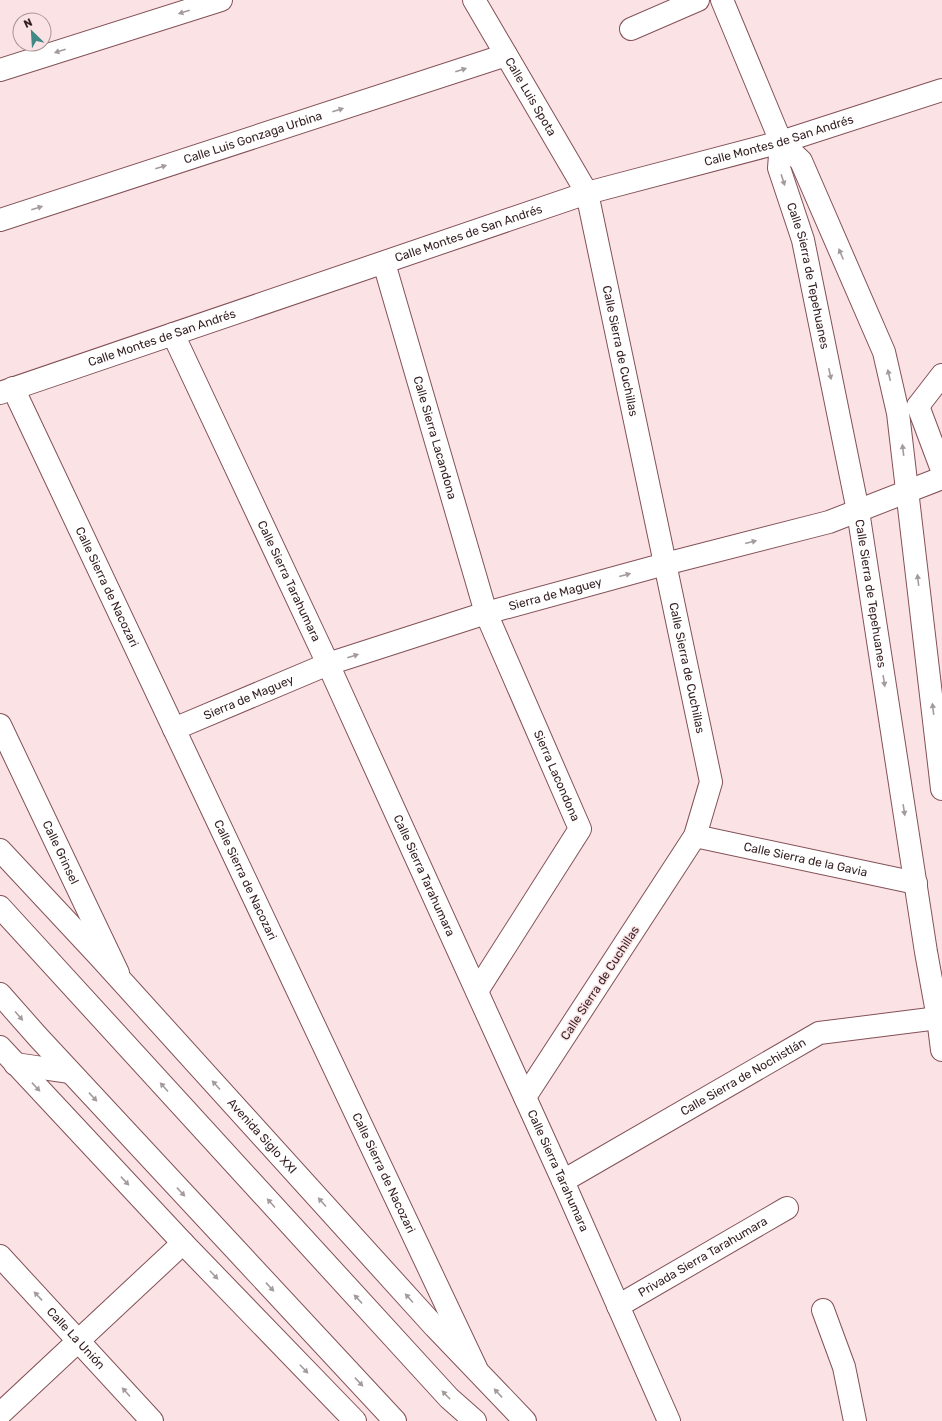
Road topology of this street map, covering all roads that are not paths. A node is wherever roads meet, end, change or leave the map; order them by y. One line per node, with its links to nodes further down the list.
1 (221, 0): 7 (main road, one-way to 7)
2 (474, 0): 6 (main road, Calle Luis Spota)
3 (698, 0): 5 (main road)
4 (725, 1): 9 (main road, Calle Sierra de Tepehuanes)
5 (631, 29)
6 (506, 55): 10 (main road, Calle Luis Spota); 11 (main road, Calle Luis Gonzaga Urbina, one-way to 6)
7 (0, 70)
8 (942, 90): 9 (main road, Calle Montes de San Andrés)
9 (781, 142): 10 (main road, Calle Montes de San Andrés); 16 (main road, Calle Sierra de Tepehuanes, one-way to 9); 20 (main road, Calle Sierra de Tepehuanes, one-way to 20)
10 (587, 193): 12 (main road, Calle Montes de San Andrés); 21 (main road, Calle Sierra de Cuchillas)
11 (0, 220)
12 (384, 263): 13 (main road, Calle Montes de San Andrés); 22 (main road, Calle Sierra Lacandona)
13 (173, 334): 15 (main road, Calle Montes de San Andrés); 23 (main road, Calle Sierra Tarahumara)
14 (942, 375): 16 (main road)
15 (6, 390): 25 (main road, Calle Sierra de Nacozari)
16 (908, 409): 17 (main road); 19 (main road, Calle Sierra de Tepehuanes, one-way to 16)
17 (942, 470)
18 (942, 478): 19 (main road, Sierra de Maguey)
19 (908, 492): 20 (main road, Sierra de Maguey); 26 (main road, Calle Sierra de Tepehuanes, one-way to 19)
20 (858, 511): 21 (main road, Sierra de Maguey, one-way to 20); 29 (main road, Calle Sierra de Tepehuanes, one-way to 29)
21 (665, 564): 22 (main road, Sierra de Maguey, one-way to 21); 27 (main road, Calle Sierra de Cuchillas)
22 (486, 613): 23 (main road, Sierra de Maguey, one-way to 22); 33 (main road, Sierra Lacondona)
23 (328, 664): 25 (main road, Sierra de Maguey); 33 (main road, Calle Sierra Tarahumara)
24 (0, 725): 32 (main road, Calle Grinsel)
25 (174, 729): 48 (main road, Calle Sierra de Nacozari)
26 (942, 789)
27 (695, 836): 29 (main road, Calle Sierra de la Gavia); 40 (main road, Calle Sierra de Cuchillas)
28 (0, 850): 32 (main road, Avenida Siglo XXI)
29 (916, 883): 31 (main road, Calle Sierra de Tepehuanes)
30 (0, 907): 53 (main road, one-way to 30)
31 (934, 948): 35 (main road, Calle Sierra de Tepehuanes)
32 (121, 980): 48 (main road, Avenida Siglo XXI, one-way to 32)
33 (477, 991): 40 (main road, Calle Sierra Tarahumara)
34 (0, 994): 39 (main road, one-way to 39)
35 (938, 1018): 37 (main road, Calle Sierra de Tepehuanes); 41 (main road, Calle Sierra de Nochistlán)
36 (0, 1047): 38 (main road)
37 (942, 1050)
38 (15, 1064): 39 (main road); 43 (main road, one-way to 43)
39 (70, 1072): 52 (main road, one-way to 52)
40 (525, 1097): 41 (main road, Calle Sierra Tarahumara)
41 (563, 1181): 45 (main road, Calle Sierra Tarahumara)
42 (787, 1208): 45 (main road, Privada Sierra Tarahumara)
43 (183, 1242): 47 (main road); 51 (main road, one-way to 51)
44 (0, 1256): 47 (main road, Calle La Unión, one-way to 44)
45 (618, 1306): 55 (main road, Calle Sierra Tarahumara)
46 (823, 1310): 56 (main road)
47 (79, 1341): 49 (main road); 50 (main road, Calle La Unión, one-way to 47)
48 (478, 1371): 54 (main road, Avenida Siglo XXI, one-way to 48)
49 (0, 1414)
50 (152, 1421)
51 (355, 1421)
52 (395, 1421)
53 (475, 1421)
54 (525, 1421)
55 (669, 1421)
56 (855, 1421)

